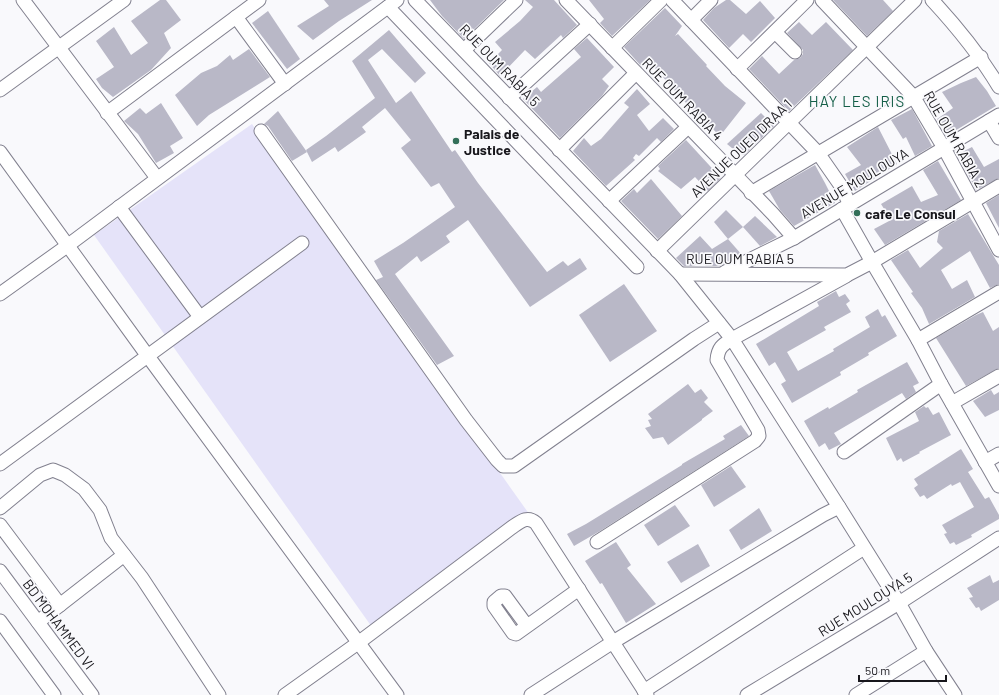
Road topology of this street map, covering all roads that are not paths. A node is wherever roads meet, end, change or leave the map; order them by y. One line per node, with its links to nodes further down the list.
1 (23, 0): 19 (street)
2 (124, 0): 19 (street)
3 (259, 0): 15 (street)
4 (415, 0): 22 (street, RUE OUM RABIA 5)
5 (516, 0): 22 (street)
6 (566, 0): 17 (street, RUE OUM RABIA 4)
7 (660, 0): 21 (street)
8 (672, 0): 16 (street)
9 (711, 0): 16 (street)
10 (807, 0): 18 (street)
11 (822, 0): 20 (street, RUE OUM RABIA 2)
12 (915, 0): 20 (street, AVENUE OUED DRAA 1)
13 (932, 0): 24 (street)
14 (393, 3): 27 (street); 56 (street)
15 (236, 17): 27 (street); 32 (street)
16 (691, 20): 25 (street)
17 (590, 24): 21 (street, RUE OUM RABIA 4); 31 (street)
18 (775, 32): 23 (street); 25 (street)
19 (57, 47): 29 (street); 32 (street)
20 (867, 47): 30 (street, RUE OUM RABIA 2); 34 (street, AVENUE OUED DRAA 1)
21 (612, 48): 26 (street, RUE OUM RABIA 4)
22 (464, 50): 31 (street, RUE OUM RABIA 5)
23 (795, 52)
24 (980, 58): 28 (street); 30 (street)
25 (737, 69): 34 (street)
26 (636, 73): 35 (street, RUE OUM RABIA 4); 39 (street)
27 (285, 84): 43 (street)
28 (999, 87)
29 (0, 90)
30 (913, 96): 38 (street, RUE OUM RABIA 2); 41 (street)
31 (509, 98): 39 (street, RUE OUM RABIA 5)
32 (107, 113): 43 (street)
33 (994, 118): 37 (street); 38 (street, AVENUE MOULOUYA)
34 (789, 123): 41 (street); 42 (street, AVENUE OUED DRAA 1)
35 (688, 127): 42 (street, RUE OUM RABIA 4); 46 (street)
36 (261, 131): 63 (street)
37 (999, 138)
38 (944, 148): 47 (street, RUE OUM RABIA 2); 49 (street, AVENUE MOULOUYA)
39 (559, 150): 46 (street, RUE OUM RABIA 5)
40 (0, 152): 52 (street)
41 (818, 153): 45 (street); 49 (street)
42 (735, 176): 45 (street, RUE OUM RABIA 4); 54 (street, AVENUE OUED DRAA 1)
43 (157, 178): 48 (street)
44 (999, 186): 47 (street, RUE OUM RABIA 5)
45 (752, 193): 50 (street, RUE OUM RABIA 4)
46 (609, 201): 54 (street, RUE OUM RABIA 5)
47 (972, 202): 53 (street, RUE OUM RABIA 2); 55 (street, RUE OUM RABIA 5)
48 (119, 207): 52 (street); 62 (street)
49 (846, 207): 50 (street, AVENUE MOULOUYA); 55 (street)
50 (794, 238): 58 (street, AVENUE MOULOUYA)
51 (302, 243): 62 (street)
52 (67, 246): 61 (street); 66 (street)
53 (999, 250)
54 (657, 251): 57 (street, RUE OUM RABIA 5)
55 (872, 262): 59 (street, RUE OUM RABIA 5); 65 (street)
56 (637, 266)
57 (680, 274): 58 (street, RUE OUM RABIA 5); 63 (street)
58 (722, 274): 59 (street, RUE OUM RABIA 5)
59 (847, 275): 64 (street)
60 (999, 292): 65 (street)
61 (0, 294)
62 (200, 317): 66 (street)
63 (719, 323): 64 (street)
64 (732, 340): 75 (street); 79 (street)
65 (918, 340): 68 (street)
66 (147, 355): 73 (street); 90 (street)
67 (999, 376): 69 (street)
68 (941, 384): 69 (street); 70 (street)
69 (952, 403): 72 (street)
70 (844, 452)
71 (999, 454): 72 (street)
72 (985, 462): 74 (street)
73 (0, 464)
74 (999, 486)
75 (839, 507): 80 (street); 89 (street)
76 (0, 508): 81 (street)
77 (0, 526): 85 (street)
78 (999, 538): 84 (street, RUE MOULOUYA 5)
79 (597, 542)
80 (864, 548): 84 (street); 92 (street)
81 (124, 555): 85 (street); 95 (street)
82 (0, 571): 87 (street, BD MOHAMMED VI)
83 (579, 589): 88 (street); 89 (street); 90 (street)
84 (898, 603): 91 (street); 99 (street, RUE MOULOUYA 5)
85 (60, 605): 87 (street)
86 (0, 622): 93 (street)
87 (38, 622): 94 (street, BD MOHAMMED VI)
88 (527, 626)
89 (613, 642): 92 (street); 98 (street)
90 (358, 643): 96 (street); 97 (street)
91 (926, 652): 100 (street); 101 (street)
92 (646, 693)
93 (54, 695)
94 (92, 695)
95 (219, 695)
96 (285, 695)
97 (397, 695)
98 (531, 695)
99 (747, 695)
100 (856, 695)
101 (955, 695)

